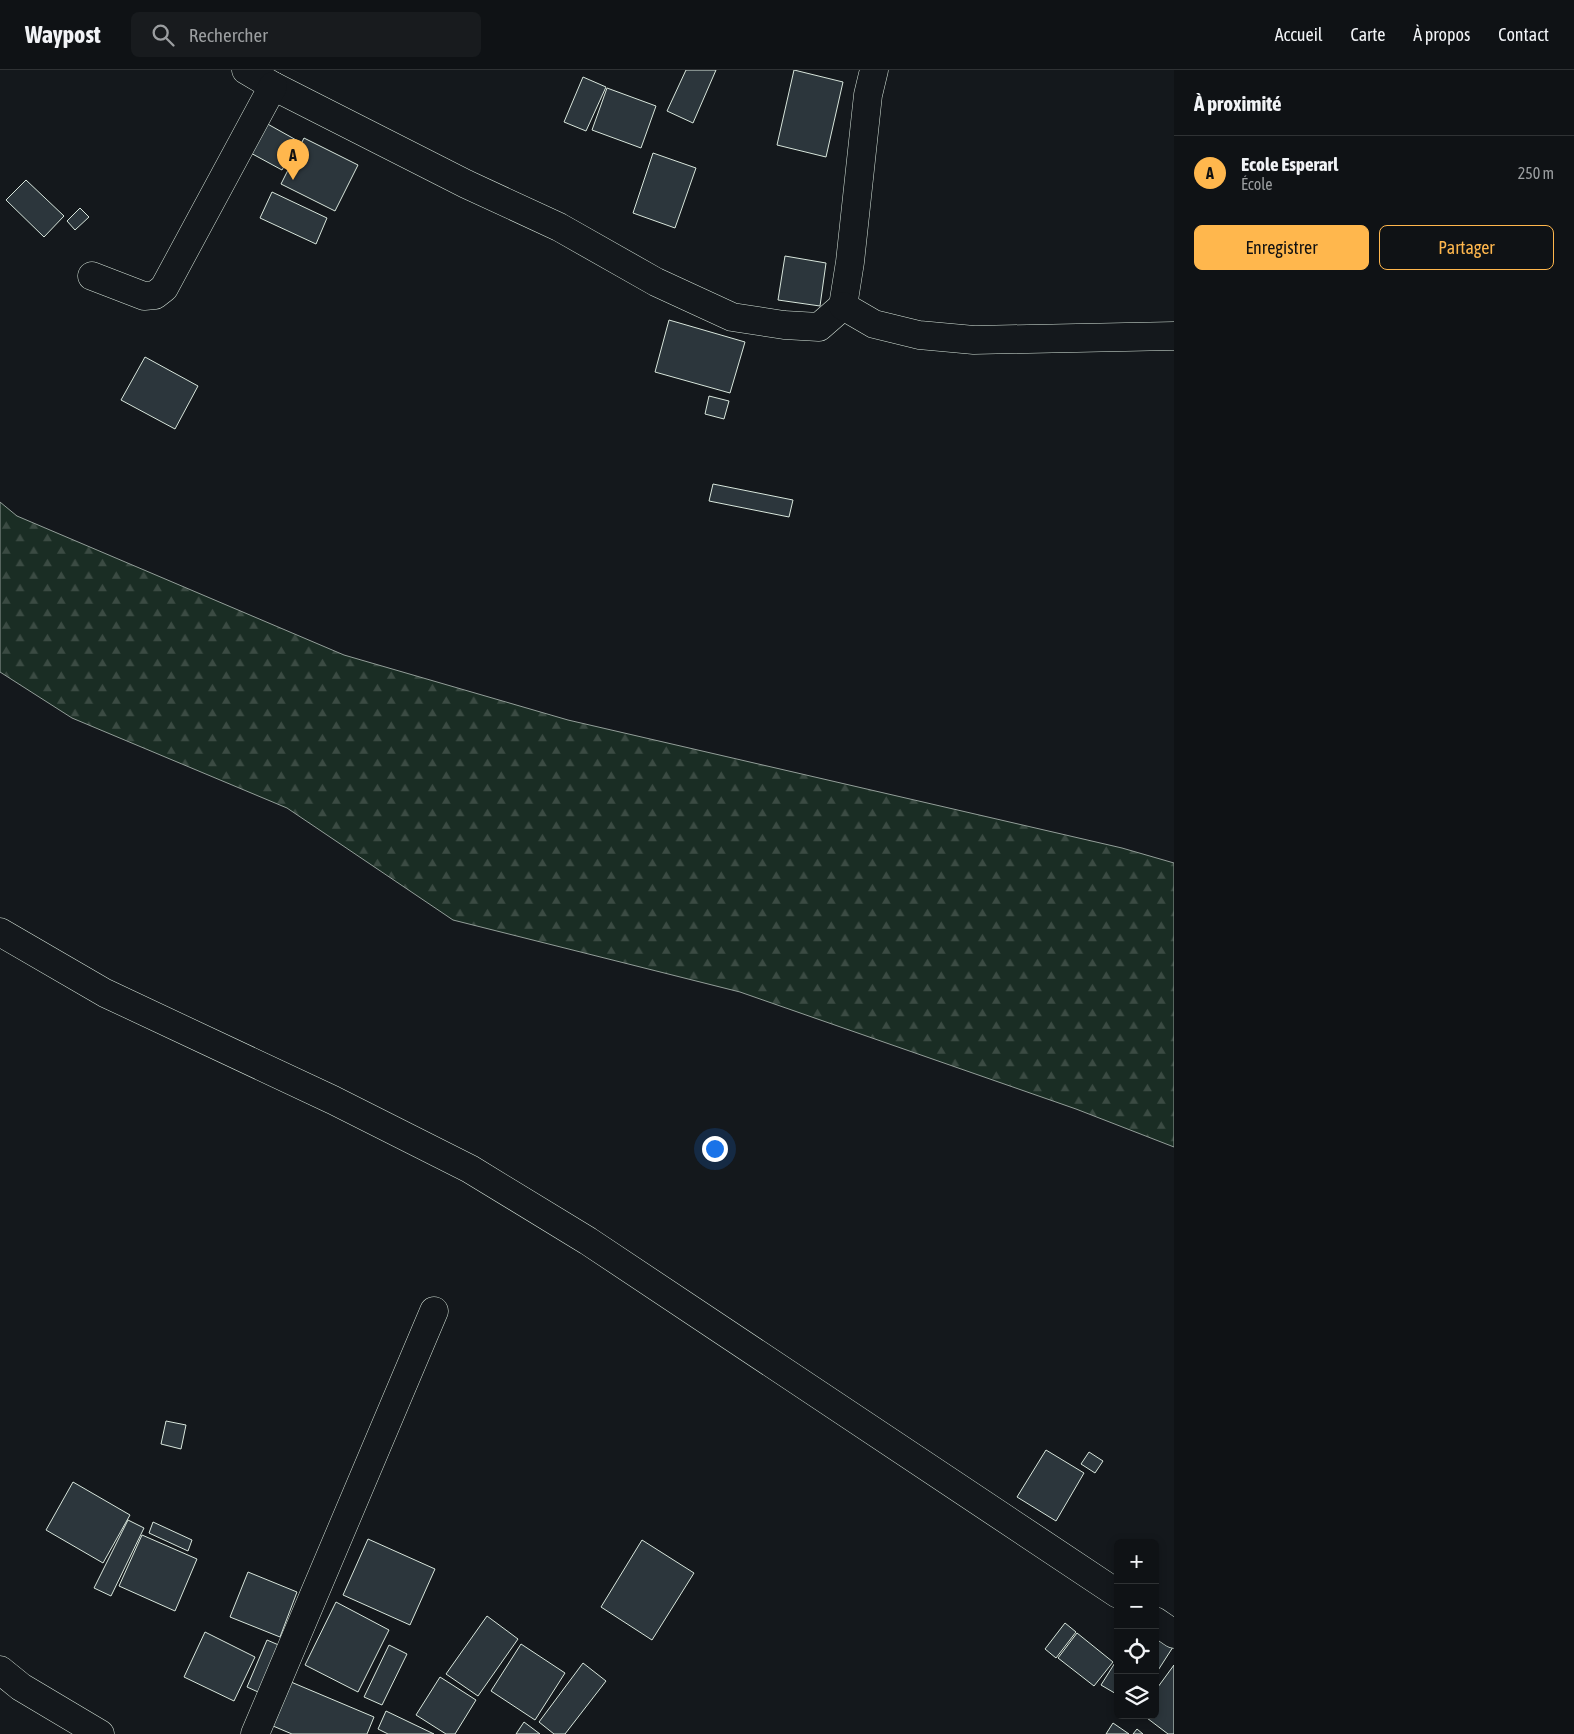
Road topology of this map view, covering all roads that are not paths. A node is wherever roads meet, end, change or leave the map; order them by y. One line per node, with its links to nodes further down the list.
1 (246, 70): 3 (street)
2 (874, 70): 5 (street)
3 (273, 86): 4 (street); 5 (street)
4 (92, 276)
5 (843, 306): 6 (street)
6 (1174, 336)
7 (0, 932): 9 (street)
8 (434, 1311): 14 (street)
9 (1114, 1591)
10 (1159, 1624): 11 (street)
11 (1174, 1634)
12 (0, 1670): 13 (street)
13 (100, 1734)
14 (255, 1734)

